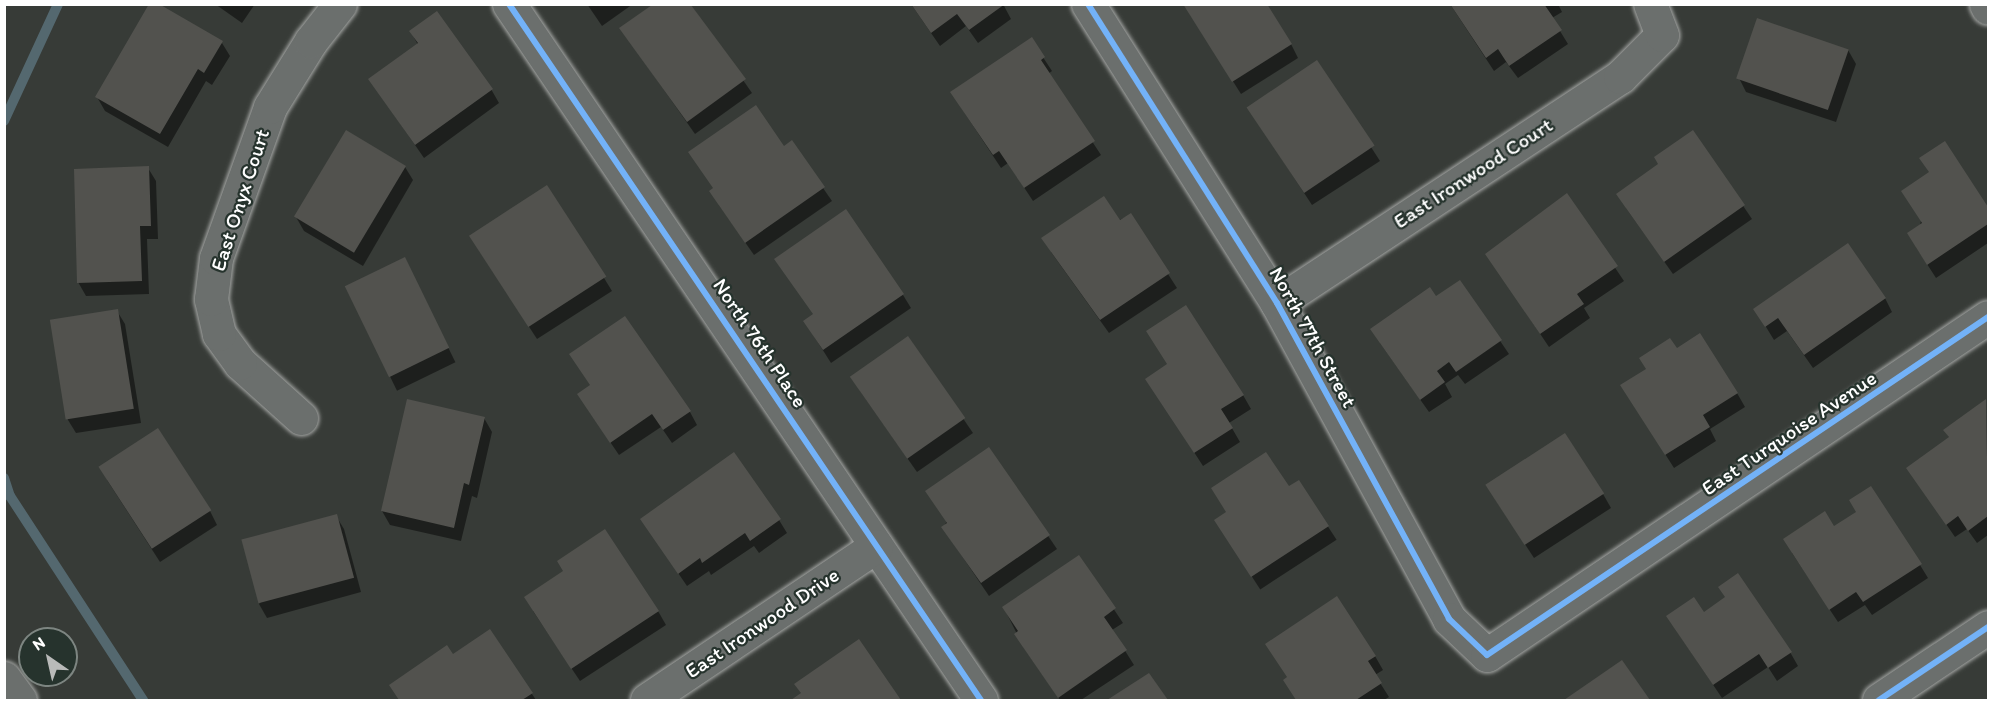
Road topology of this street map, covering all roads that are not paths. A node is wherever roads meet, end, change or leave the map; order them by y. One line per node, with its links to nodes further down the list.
1 (340, 4): 7 (street, East Onyx Court)
2 (510, 4): 8 (street, North 76th Place)
3 (1088, 4): 5 (street, North 77th Street)
4 (1650, 4): 5 (street, East Ironwood Court)
5 (1277, 303): 10 (street, North 77th Street)
6 (1989, 317): 10 (street, East Turquoise Avenue)
7 (301, 418)
8 (876, 546): 13 (street, East Ironwood Drive); 14 (street, North 76th Place)
9 (1989, 627): 15 (street)
10 (1487, 655)
11 (4, 678): 12 (street)
12 (20, 700)
13 (647, 700)
14 (981, 700)
15 (1879, 700)

